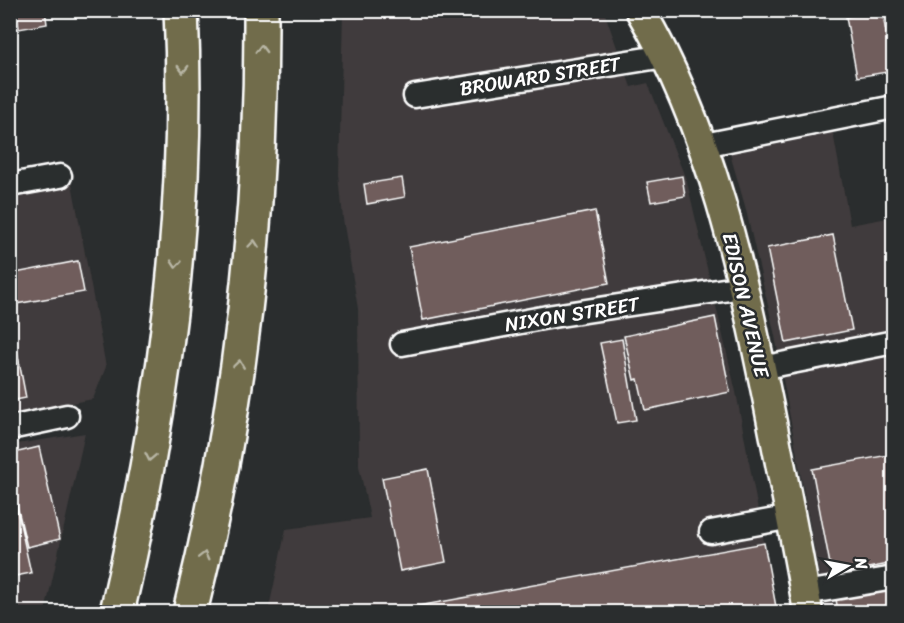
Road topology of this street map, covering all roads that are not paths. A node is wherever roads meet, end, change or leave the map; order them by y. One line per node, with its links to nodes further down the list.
1 (181, 10): 20 (highway, one-way to 20)
2 (261, 10): 21 (highway, one-way to 2)
3 (640, 10): 4 (main road, EDISON AVENUE)
4 (665, 56): 5 (street, BROWARD STREET); 7 (main road, EDISON AVENUE)
5 (415, 96)
6 (894, 107): 7 (street)
7 (704, 145): 10 (main road, EDISON AVENUE)
8 (60, 176): 9 (street)
9 (10, 185)
10 (743, 287): 12 (street, NIXON STREET); 13 (main road, EDISON AVENUE)
11 (894, 342): 13 (street)
12 (402, 344)
13 (761, 368): 16 (main road, EDISON AVENUE)
14 (67, 416): 15 (street)
15 (10, 428)
16 (791, 517): 17 (street); 19 (main road, EDISON AVENUE)
17 (711, 532)
18 (894, 578): 19 (street)
19 (806, 603)
20 (117, 612)
21 (190, 612)

